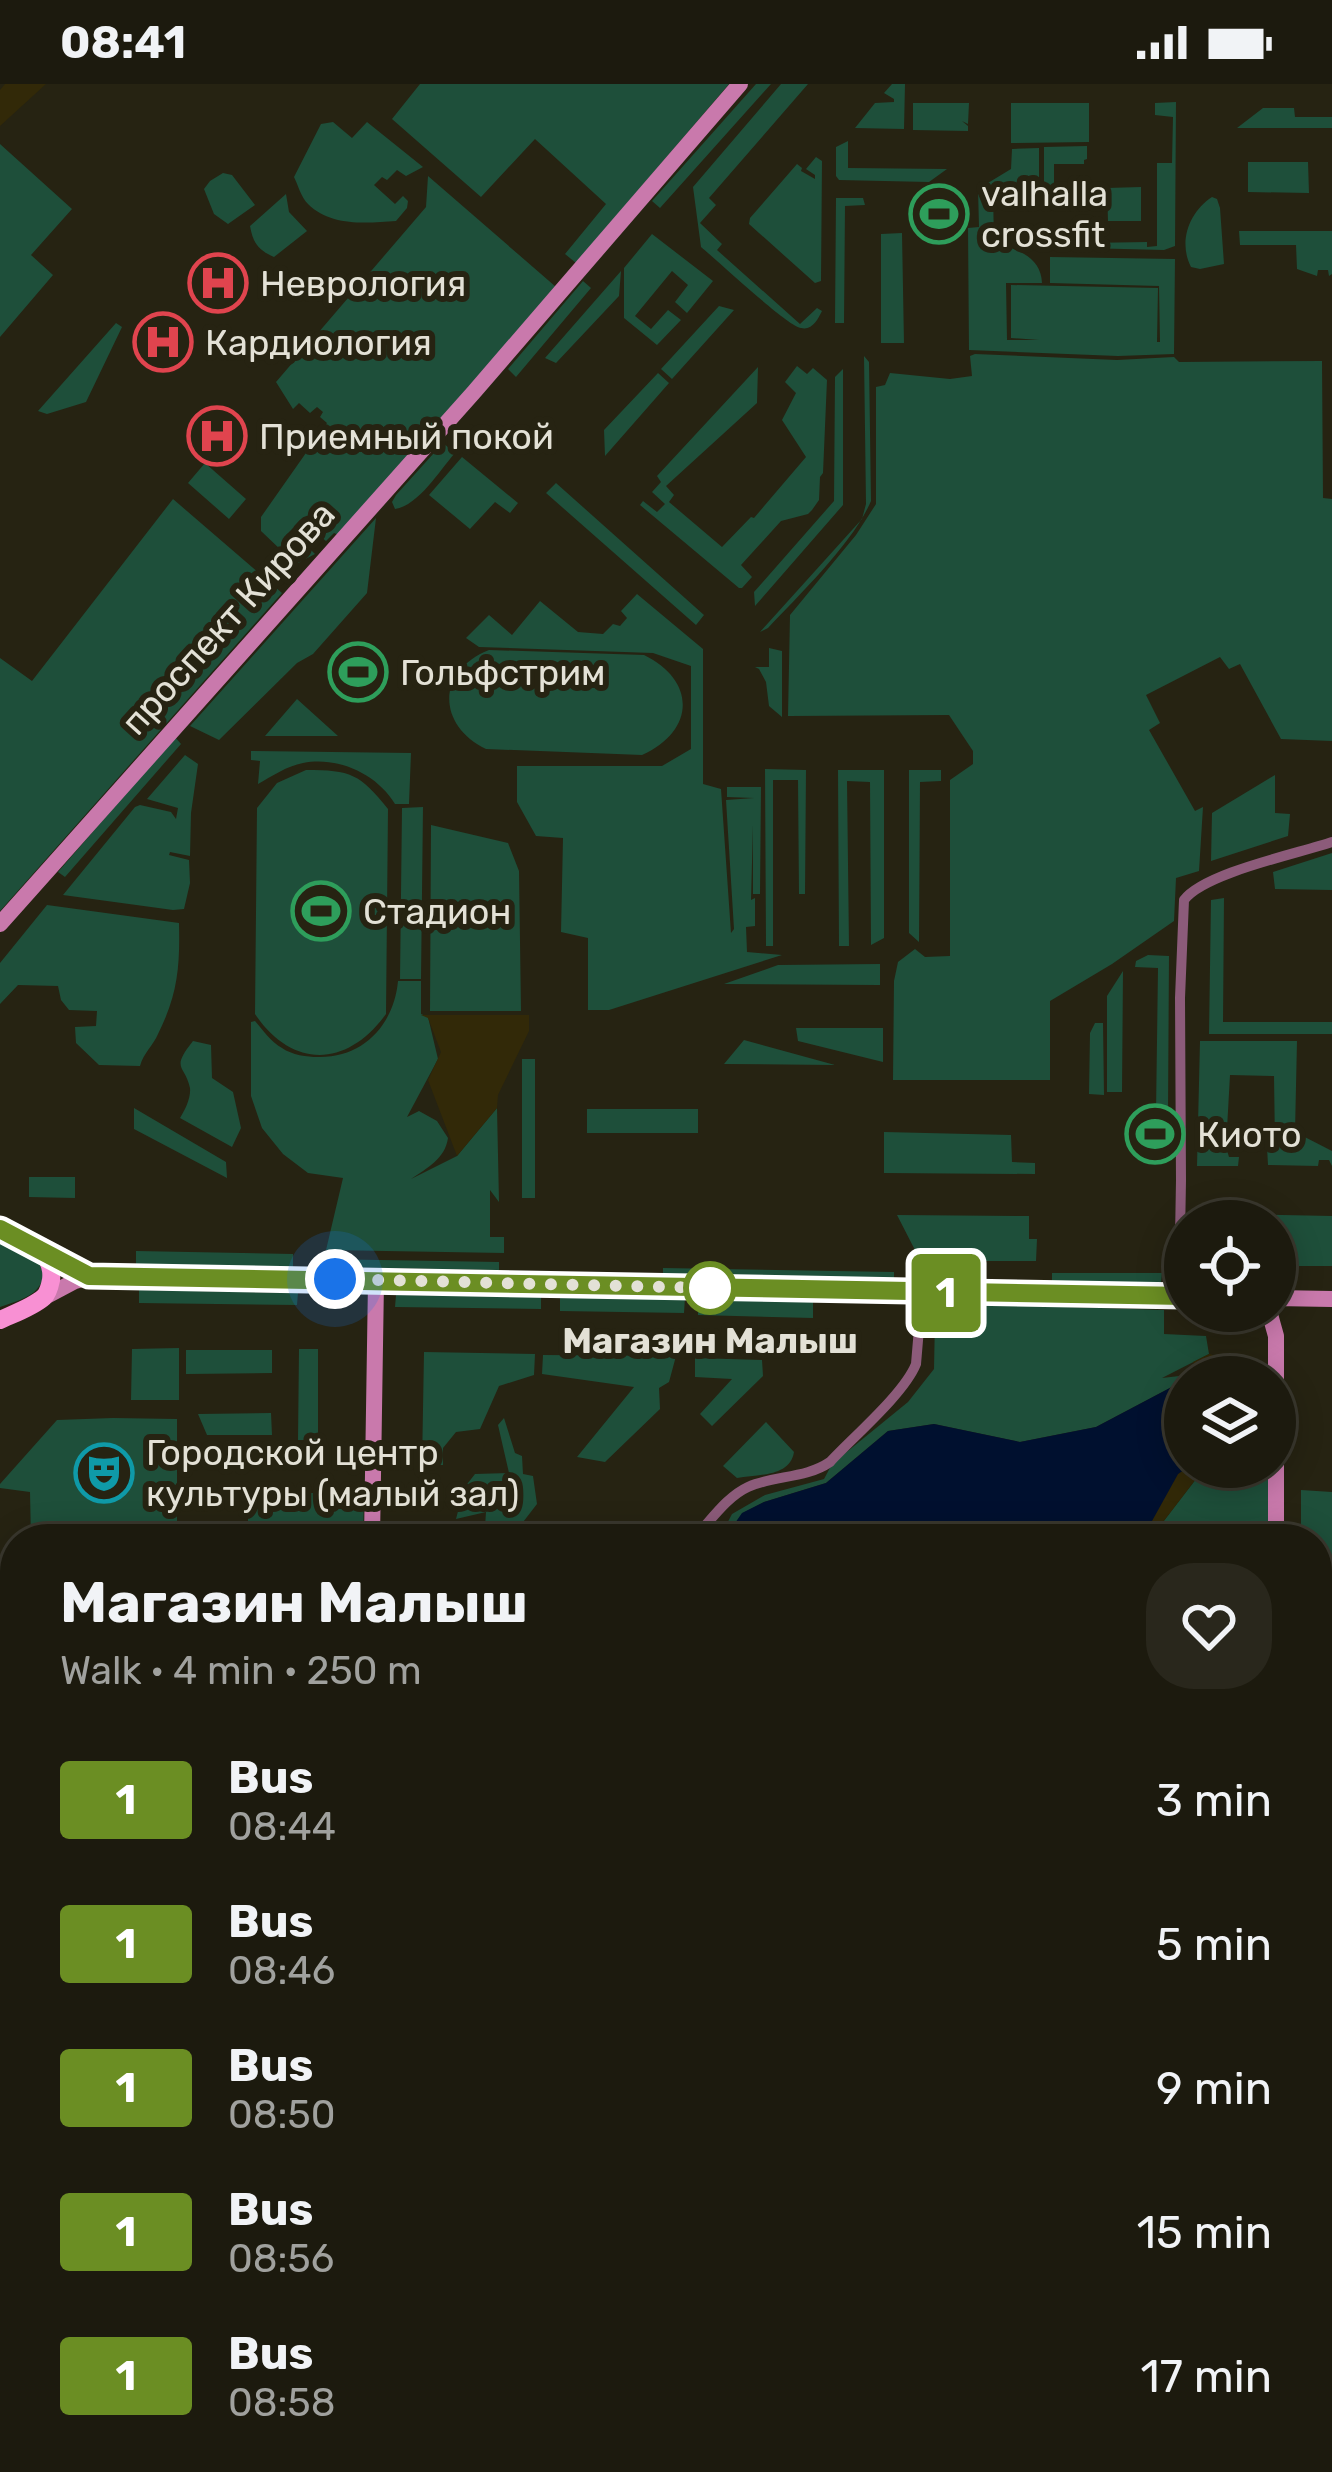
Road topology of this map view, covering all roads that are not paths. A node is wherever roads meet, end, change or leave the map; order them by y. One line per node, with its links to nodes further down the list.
1 (740, 84): 3 (main road, проспект Кирова)
2 (1332, 842): 4 (street)
3 (0, 924)
4 (1182, 1200)
5 (0, 1229): 6 (main road)
6 (40, 1249): 7 (main road); 11 (main road)
7 (89, 1276): 8 (main road); 11 (main road)
8 (376, 1281): 9 (main road); 16 (main road)
9 (922, 1293): 10 (main road); 17 (street)
10 (1164, 1296)
11 (43, 1298): 14 (main road)
12 (1296, 1298): 13 (main road)
13 (1332, 1299)
14 (0, 1320)
15 (1275, 1332): 18 (main road)
16 (372, 1524)
17 (708, 1524)
18 (1276, 1524)

